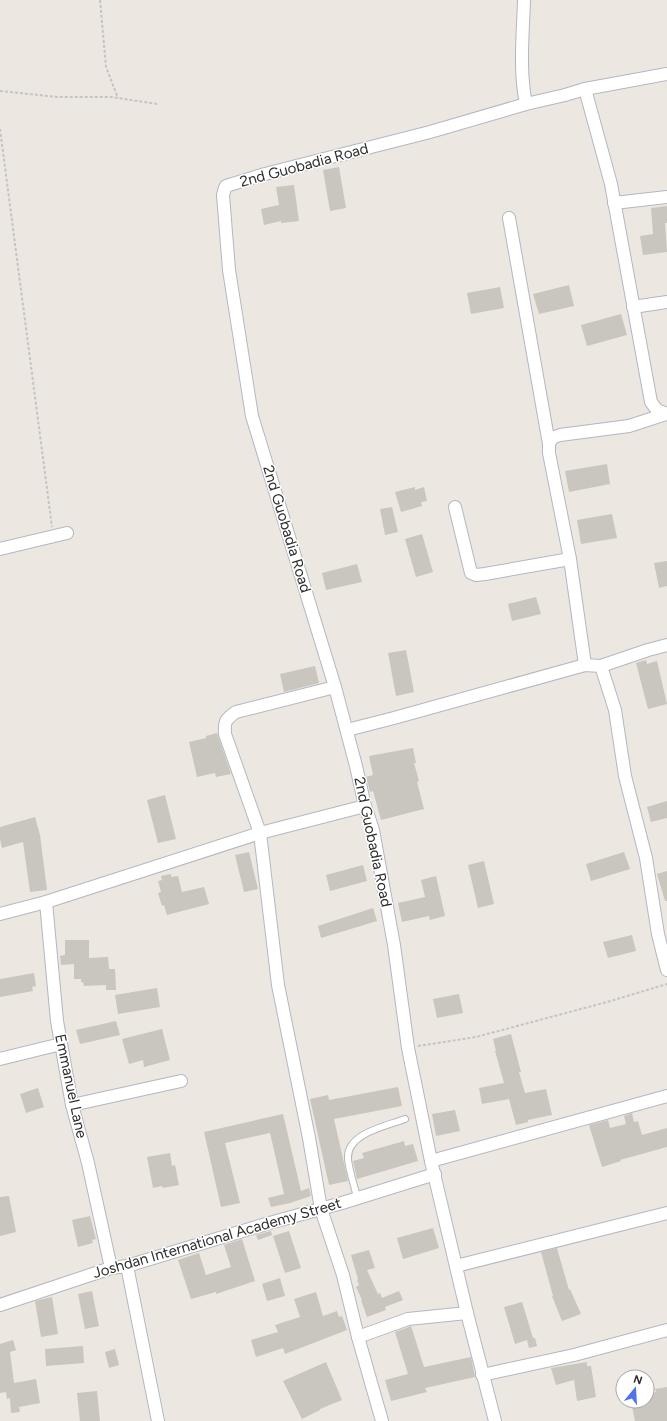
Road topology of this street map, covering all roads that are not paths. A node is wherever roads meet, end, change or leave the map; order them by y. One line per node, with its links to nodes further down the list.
1 (524, 0): 4 (street)
2 (667, 74): 3 (street)
3 (585, 89): 4 (street); 6 (street)
4 (526, 104): 19 (street, 2nd Guobadia Road)
5 (667, 197): 6 (street)
6 (614, 203): 9 (street)
7 (509, 218): 11 (street)
8 (667, 302): 9 (street)
9 (633, 306): 10 (street)
10 (666, 414): 11 (street)
11 (549, 444): 15 (street)
12 (455, 507): 15 (street)
13 (67, 533): 14 (street)
14 (0, 549)
15 (570, 559): 17 (street)
16 (667, 645): 18 (street)
17 (586, 665): 18 (street); 20 (street)
18 (601, 666): 25 (street)
19 (335, 687): 20 (street, 2nd Guobadia Road); 22 (street)
20 (347, 730): 21 (street, 2nd Guobadia Road)
21 (365, 806): 22 (street); 32 (street, 2nd Guobadia Road)
22 (260, 833): 23 (street); 35 (street)
23 (46, 902): 24 (street); 26 (street, Emmanuel Lane)
24 (0, 914)
25 (667, 970)
26 (61, 1044): 27 (street); 30 (street, Emmanuel Lane)
27 (0, 1059)
28 (181, 1081): 30 (street)
29 (667, 1096): 32 (street)
30 (72, 1105): 39 (street, Emmanuel Lane)
31 (405, 1119): 34 (lane)
32 (432, 1161): 33 (street, 2nd Guobadia Road)
33 (435, 1174): 34 (street, Joshdan International Academy Street); 38 (street, 2nd Guobadia Road)
34 (357, 1197): 35 (street, Joshdan International Academy Street)
35 (321, 1209): 37 (street, Joshdan International Academy Street); 43 (street)
36 (667, 1214): 38 (street)
37 (127, 1266): 39 (street, Joshdan International Academy Street); 45 (street)
38 (456, 1266): 41 (street, 2nd Guobadia Road)
39 (111, 1268): 40 (street, Joshdan International Academy Street)
40 (0, 1305)
41 (467, 1314): 43 (street); 44 (street, 2nd Guobadia Road)
42 (667, 1330): 44 (street)
43 (358, 1337): 46 (street)
44 (482, 1375): 47 (street, 2nd Guobadia Road)
45 (158, 1421)
46 (382, 1421)
47 (495, 1421)

